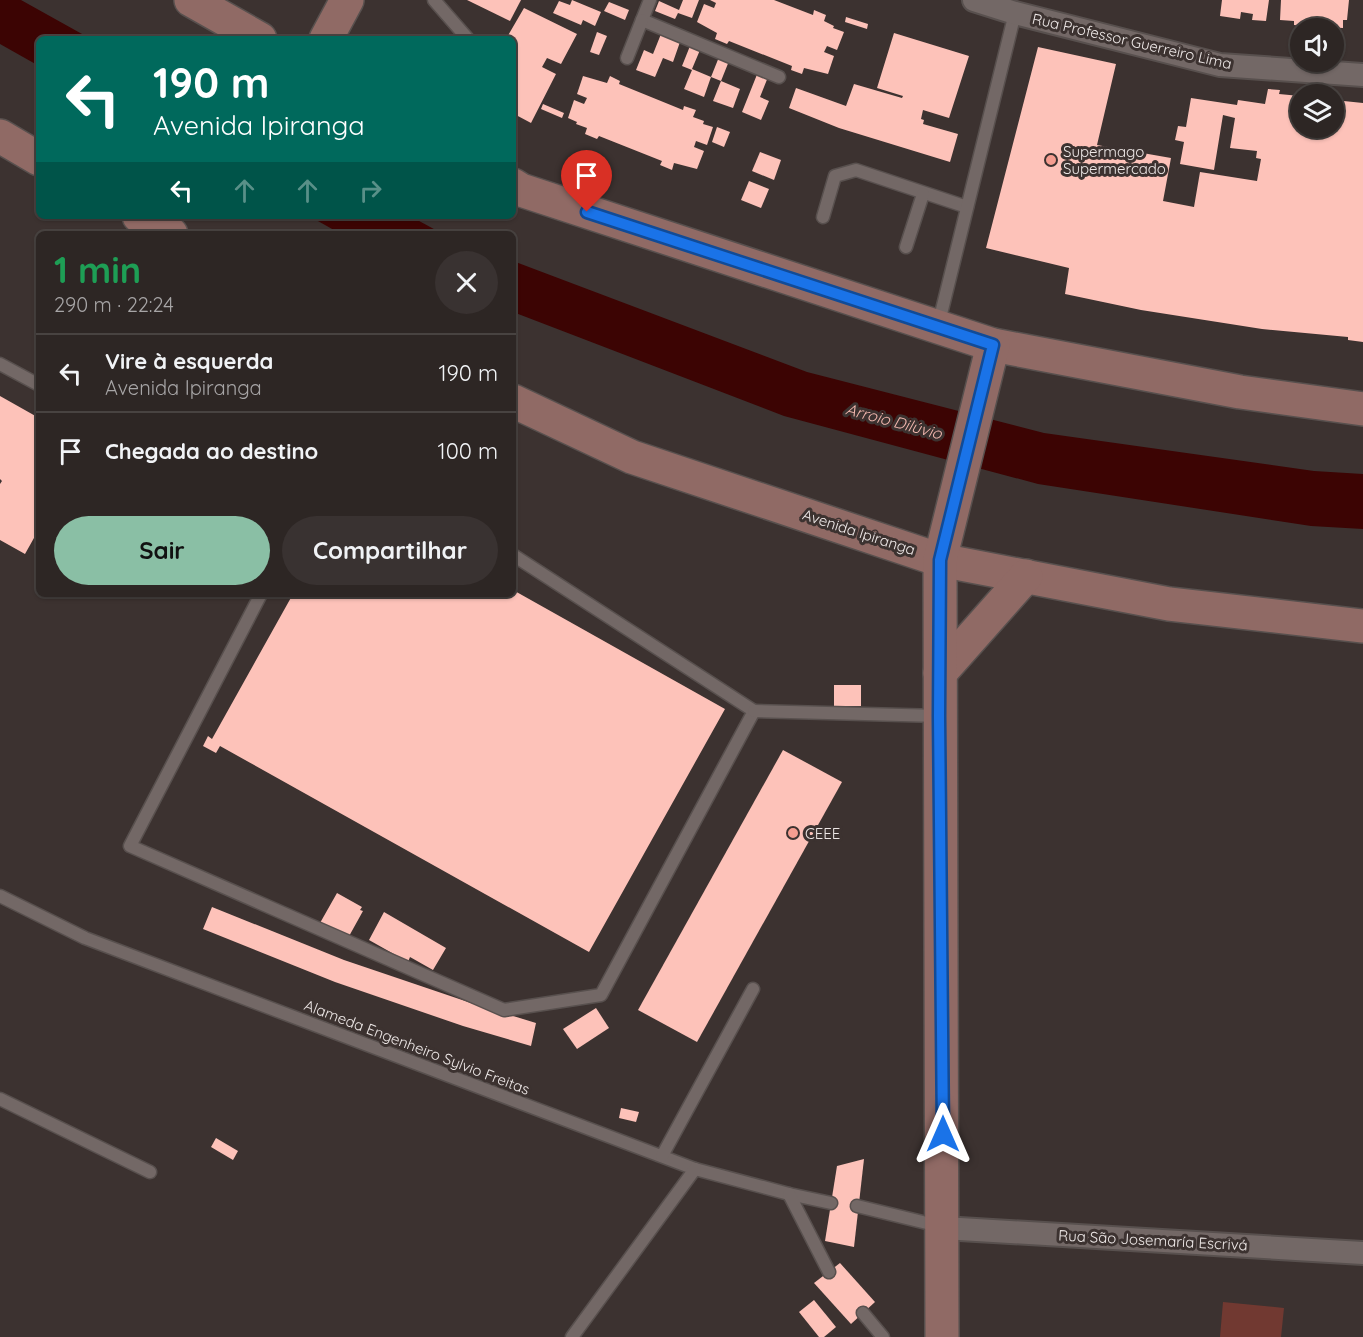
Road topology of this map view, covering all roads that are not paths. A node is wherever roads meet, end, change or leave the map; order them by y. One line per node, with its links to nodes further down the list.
1 (191, 0): 8 (main road)
2 (347, 0): 9 (main road)
3 (434, 0): 10 (lane)
4 (650, 0): 7 (lane)
5 (974, 0): 6 (street, Rua Professor Guerreiro Lima)
6 (1015, 13): 12 (street, Rua Professor Guerreiro Lima); 18 (lane)
7 (642, 20): 11 (lane); 13 (lane)
8 (255, 36)
9 (328, 36)
10 (465, 36)
11 (627, 58)
12 (1363, 75)
13 (779, 77)
14 (0, 136): 15 (main road)
15 (36, 157)
16 (516, 188): 23 (main road)
17 (923, 194): 18 (lane); 19 (lane); 22 (lane)
18 (967, 207): 23 (lane)
19 (823, 217)
20 (144, 219): 21 (main road)
21 (166, 231)
22 (906, 247)
23 (938, 327): 24 (main road)
24 (993, 345): 28 (main road); 30 (main road)
25 (0, 364): 26 (lane)
26 (36, 383)
27 (516, 403): 30 (main road, Avenida Ipiranga)
28 (1363, 409)
29 (516, 557): 35 (lane)
30 (940, 560): 31 (main road, Avenida Ipiranga); 34 (main road)
31 (1026, 576): 33 (main road, Avenida Ipiranga); 34 (main road)
32 (259, 597): 35 (lane)
33 (1363, 626)
34 (939, 673): 36 (main road)
35 (754, 711): 36 (lane)
36 (939, 716): 46 (main road)
37 (0, 896): 40 (lane, Alameda Engenheiro Sylvio Freitas)
38 (753, 990): 40 (lane)
39 (0, 1099): 42 (lane)
40 (662, 1156): 41 (lane, Alameda Engenheiro Sylvio Freitas)
41 (695, 1169): 43 (lane, Alameda Engenheiro Sylvio Freitas); 50 (lane)
42 (150, 1172)
43 (789, 1194): 44 (lane, Alameda Engenheiro Sylvio Freitas); 48 (lane)
44 (831, 1203)
45 (857, 1206): 46 (lane)
46 (943, 1227): 47 (street, Rua São Josemaría Escrivá); 52 (main road)
47 (1363, 1253)
48 (829, 1272)
49 (863, 1313): 51 (lane)
50 (572, 1337)
51 (883, 1337)
52 (942, 1337)

